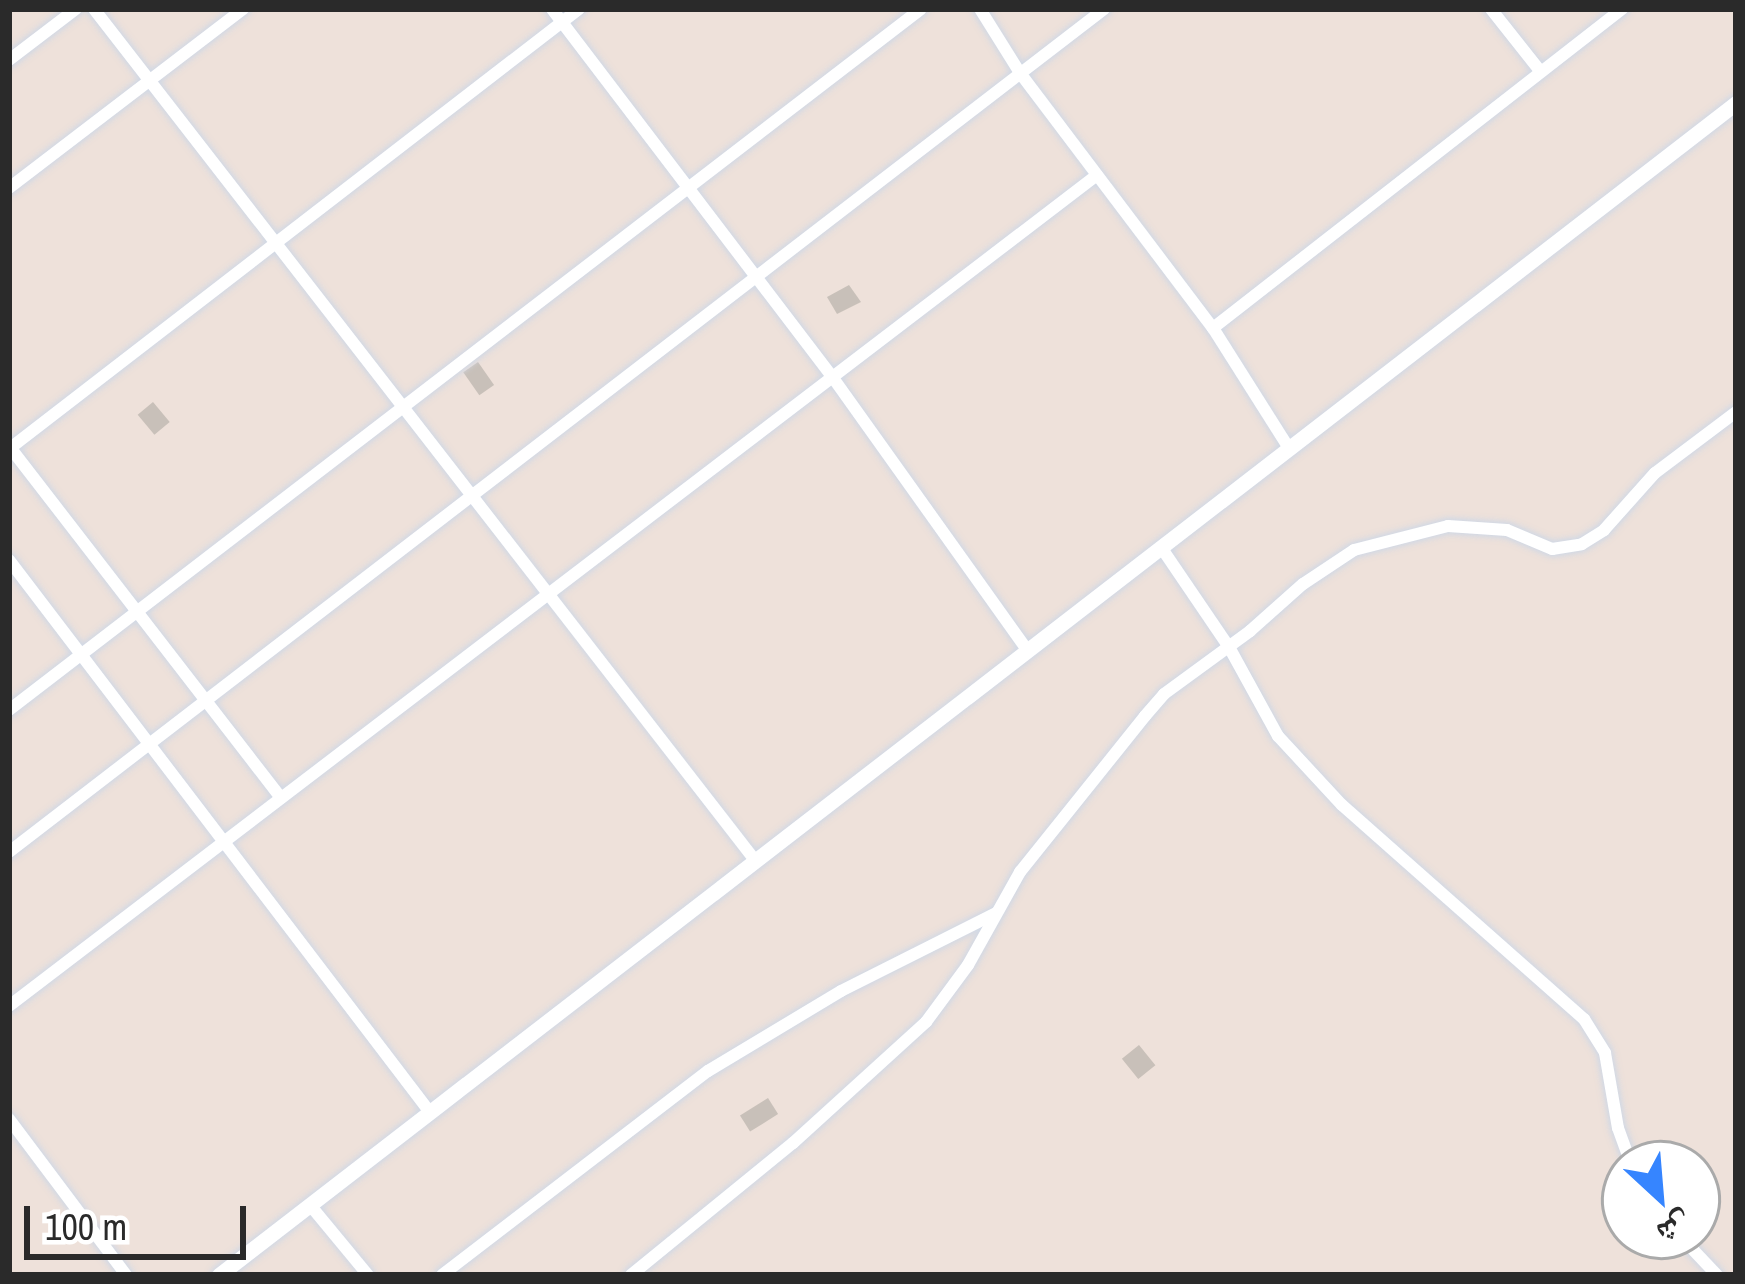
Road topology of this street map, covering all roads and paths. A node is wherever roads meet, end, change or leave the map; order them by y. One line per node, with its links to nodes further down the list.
1 (76, 9): 12 (street)
2 (94, 9): 15 (street)
3 (243, 9): 15 (street)
4 (552, 9): 11 (street)
5 (579, 9): 11 (street)
6 (921, 9): 18 (street)
7 (980, 9): 14 (street)
8 (1104, 9): 14 (street)
9 (1491, 9): 13 (street)
10 (1622, 9): 13 (street)
11 (562, 22): 18 (street); 20 (street)
12 (9, 60)
13 (1540, 72): 22 (street)
14 (1020, 73): 17 (street); 21 (street)
15 (151, 81): 19 (street); 20 (street)
16 (1736, 103): 27 (street)
17 (1097, 175): 22 (street); 23 (street)
18 (686, 184): 21 (street); 24 (street)
19 (9, 188)
20 (278, 243): 24 (street); 26 (street)
21 (754, 274): 23 (street); 28 (street)
22 (1213, 328): 27 (street)
23 (831, 375): 31 (street); 34 (street)
24 (404, 406): 28 (street); 32 (street)
25 (1736, 412): 33 (street)
26 (10, 448): 32 (street)
27 (1289, 448): 29 (street)
28 (473, 494): 31 (street); 36 (street)
29 (1161, 547): 33 (street); 34 (street)
30 (9, 560): 35 (street)
31 (549, 593): 39 (street); 42 (street)
32 (136, 610): 35 (street); 36 (street)
33 (1229, 647): 43 (street); 47 (street)
34 (1027, 650): 42 (street)
35 (80, 655): 37 (street); 38 (street)
36 (206, 700): 38 (street); 39 (street)
37 (9, 710)
38 (150, 744): 40 (street); 41 (street)
39 (280, 797): 40 (street)
40 (223, 842): 44 (street); 45 (street)
41 (9, 852)
42 (754, 860): 45 (street)
43 (997, 912): 52 (street); 53 (street)
44 (9, 1006)
45 (429, 1111): 48 (street)
46 (9, 1119): 49 (street)
47 (1622, 1140)
48 (310, 1204): 50 (street); 51 (street)
49 (126, 1275)
50 (219, 1275)
51 (368, 1275)
52 (442, 1275)
53 (631, 1275)

